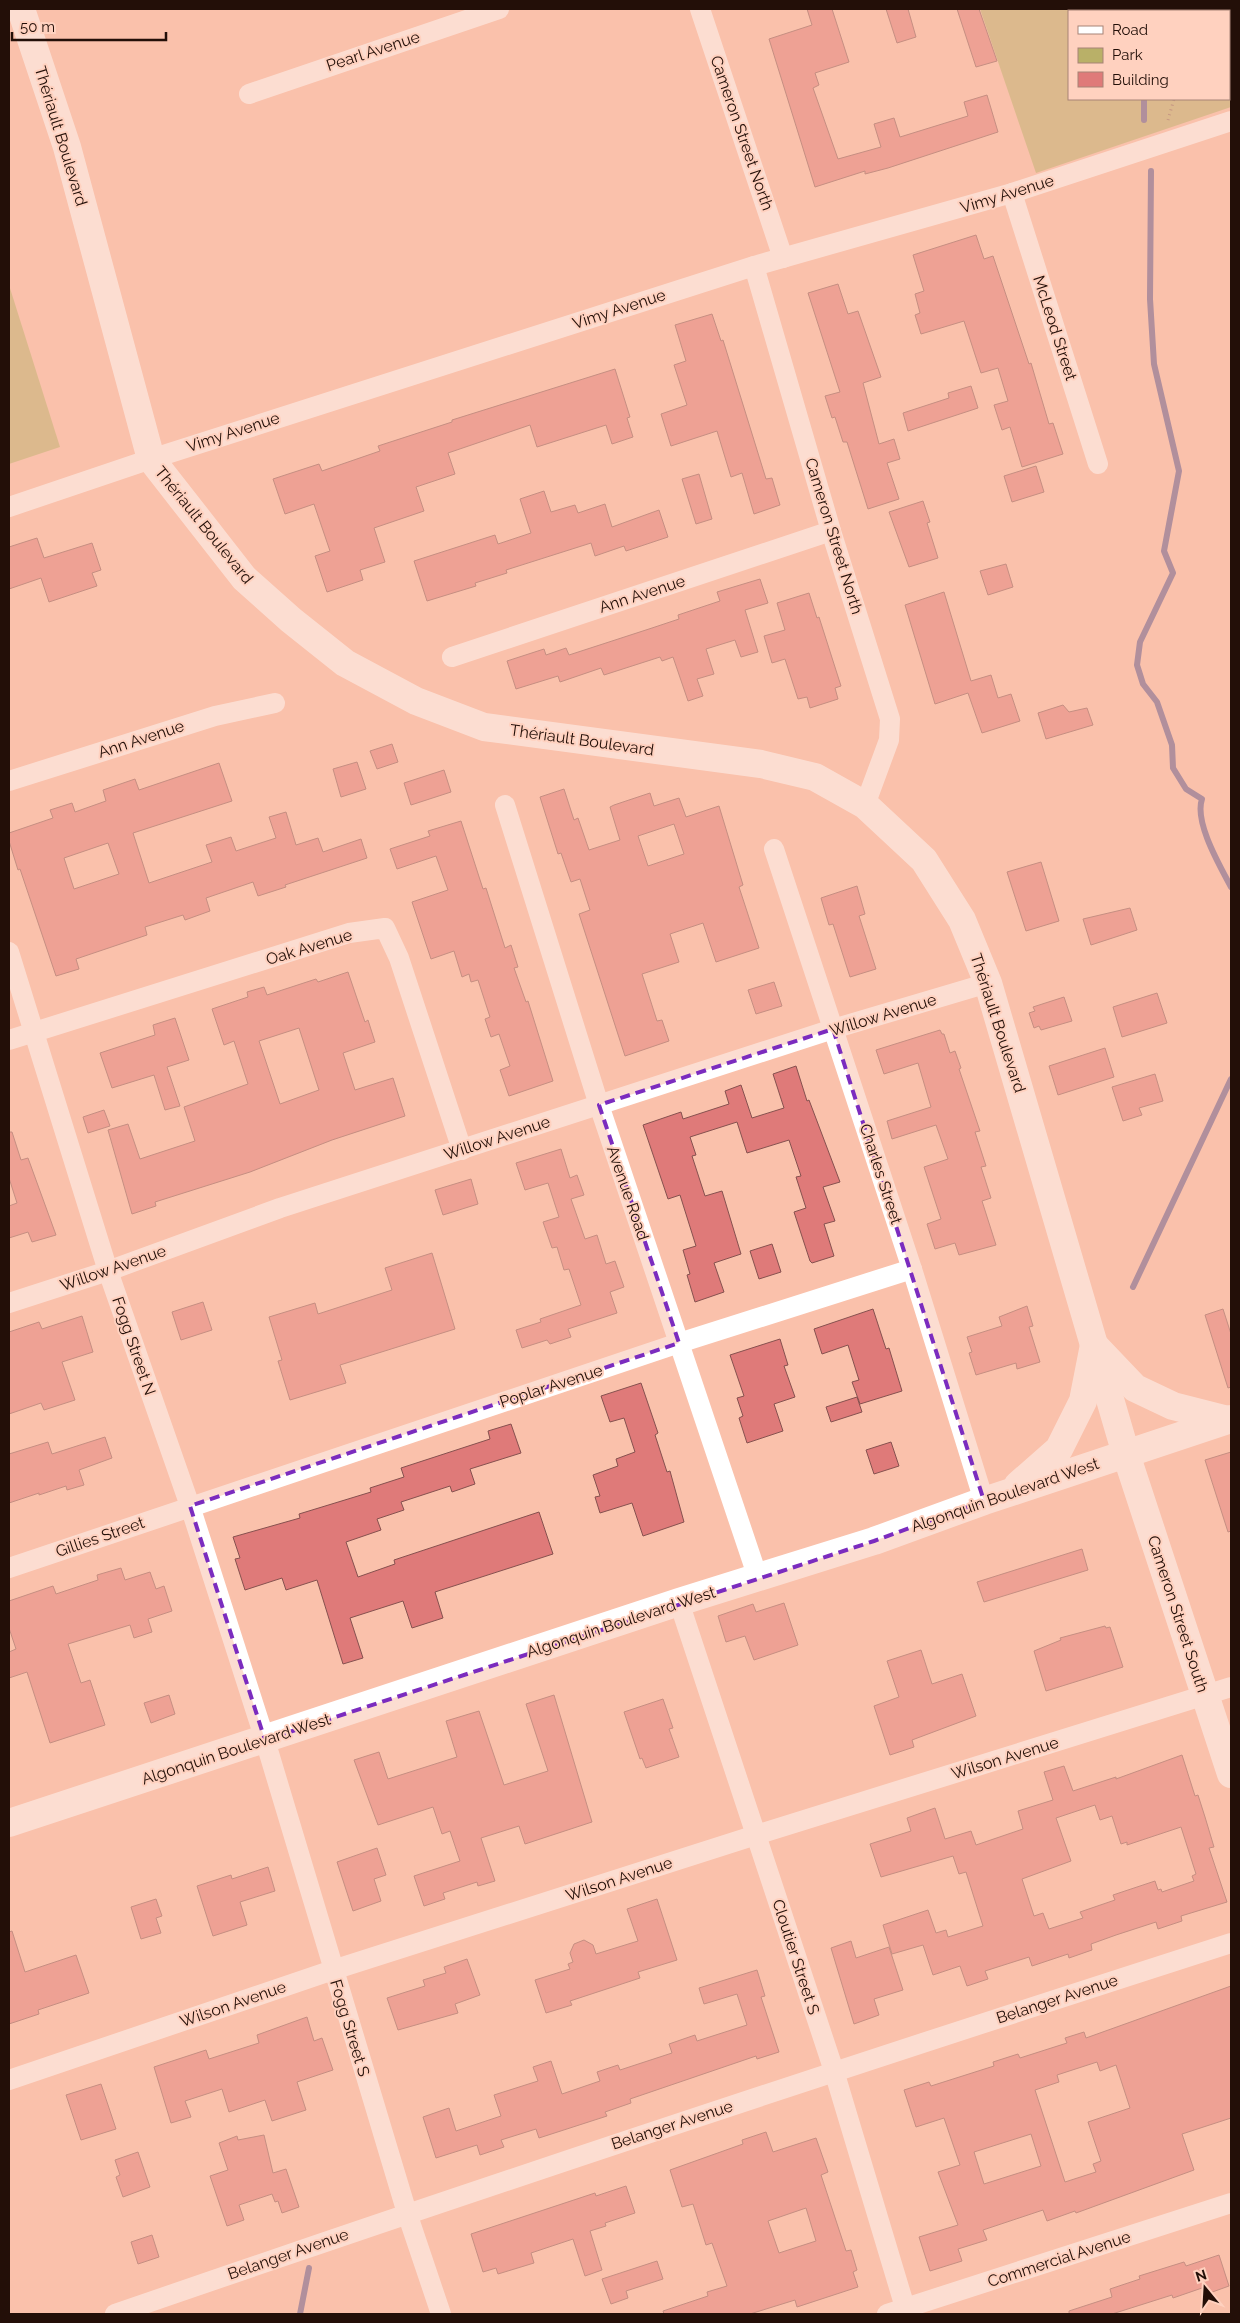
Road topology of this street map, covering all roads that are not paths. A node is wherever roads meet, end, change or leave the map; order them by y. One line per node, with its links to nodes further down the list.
1 (21, 9): 9 (main road, Thériault Boulevard)
2 (499, 9): 4 (street, Pearl Avenue)
3 (700, 9): 7 (street, Cameron Street North)
4 (249, 94)
5 (1231, 121): 6 (street, Vimy Avenue)
6 (1012, 193): 7 (street, Vimy Avenue); 10 (street, McLeod Street)
7 (783, 258): 8 (street, Vimy Avenue)
8 (754, 266): 9 (street, Vimy Avenue); 12 (street, Cameron Street North)
9 (151, 459): 11 (street, Vimy Avenue); 17 (main road, Thériault Boulevard)
10 (1098, 464)
11 (9, 507)
12 (831, 531): 13 (street, Ann Avenue); 17 (street, Cameron Street North)
13 (452, 657)
14 (275, 703): 15 (street, Ann Avenue)
15 (9, 781)
16 (505, 805): 24 (street, Avenue Road)
17 (865, 805): 20 (main road, Thériault Boulevard)
18 (774, 848): 21 (street, Charles Street)
19 (9, 952): 22 (street, Fogg Street N)
20 (988, 983): 21 (street, Willow Avenue); 30 (main road, Thériault Boulevard)
21 (833, 1029): 24 (street, Willow Avenue); 26 (street, Charles Street)
22 (35, 1032): 23 (street, Oak Avenue); 25 (street, Oak Avenue); 27 (street, Fogg Street N)
23 (9, 1040)
24 (599, 1104): 25 (street, Willow Avenue); 29 (street, Avenue Road)
25 (462, 1150): 27 (street, Willow Avenue)
26 (912, 1269): 29 (street, Poplar Avenue); 33 (street, Charles Street)
27 (108, 1271): 28 (street, Willow Avenue); 34 (street, Fogg Street N)
28 (9, 1303)
29 (679, 1343): 34 (street, Poplar Avenue); 36 (street, Avenue Road)
30 (1094, 1345): 31 (main road); 32 (main road, Thériault Boulevard); 33 (main road)
31 (1230, 1419): 32 (main road, Algonquin Boulevard West)
32 (1126, 1454): 33 (main road, Algonquin Boulevard West); 39 (main road, Cameron Street South)
33 (997, 1496): 36 (main road, Algonquin Boulevard West)
34 (190, 1506): 35 (street, Gillies Street); 40 (street, Fogg Street N)
35 (9, 1568)
36 (758, 1578): 37 (main road, Algonquin Boulevard West)
37 (680, 1602): 40 (main road, Algonquin Boulevard West); 43 (street, Cloutier Street S)
38 (1231, 1687): 39 (street, Wilson Avenue)
39 (1204, 1696): 41 (main road, Cameron Street South); 43 (street, Wilson Avenue)
40 (265, 1740): 42 (main road, Algonquin Boulevard West); 45 (street, Fogg Street S)
41 (1231, 1774)
42 (9, 1822)
43 (756, 1835): 45 (street, Wilson Avenue); 46 (street, Cloutier Street S)
44 (1231, 1943): 46 (street, Belanger Avenue)
45 (333, 1970): 47 (street, Wilson Avenue); 49 (street, Fogg Street S)
46 (834, 2071): 49 (street, Belanger Avenue); 50 (street, Cloutier Street S)
47 (9, 2080)
48 (1231, 2203): 50 (street, Commercial Avenue)
49 (407, 2213): 51 (street, Belanger Avenue); 52 (street, Fogg Street S)
50 (900, 2312)
51 (115, 2314)
52 (441, 2314)

